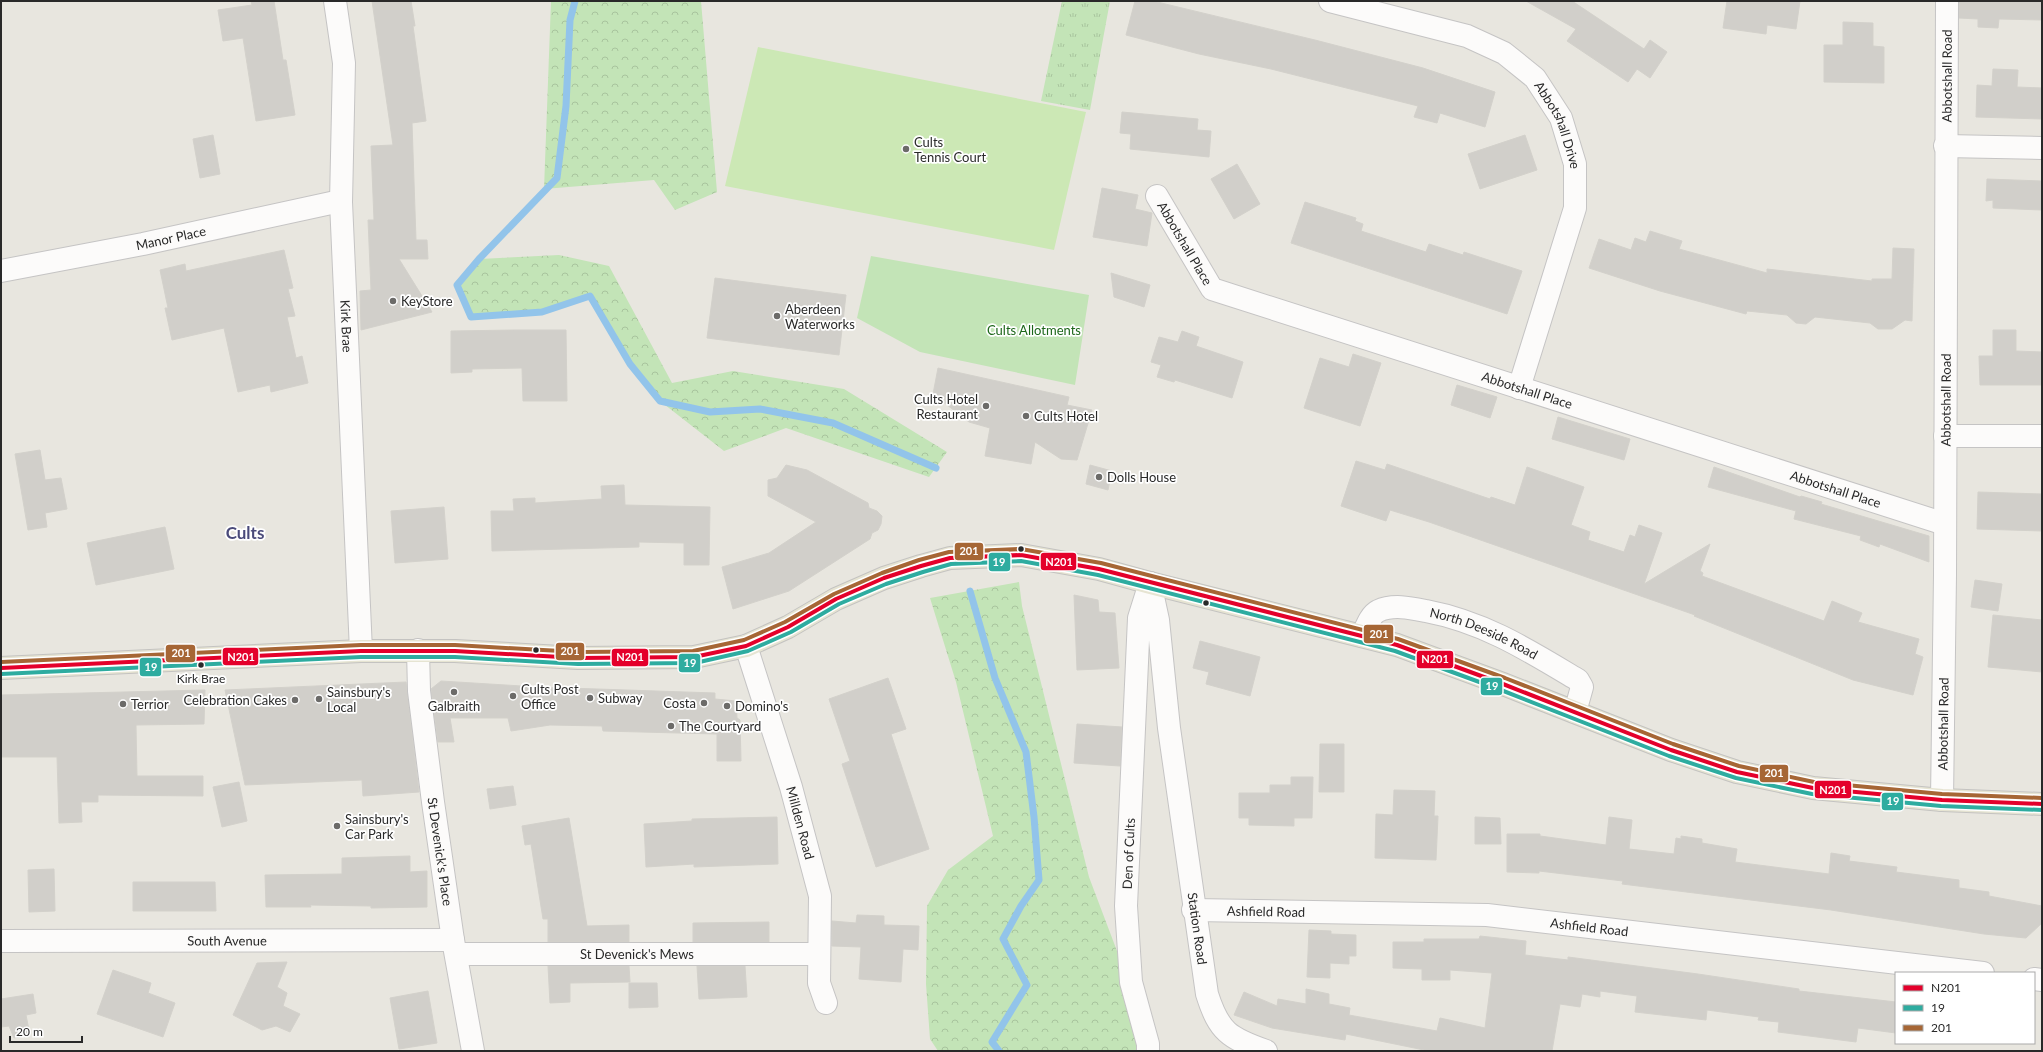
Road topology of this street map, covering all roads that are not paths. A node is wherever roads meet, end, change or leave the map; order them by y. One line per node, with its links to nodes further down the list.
1 (335, 1): 7 (street, Kirk Brae)
2 (1330, 1): 9 (street, Abbotshall Drive)
3 (1946, 1): 4 (street, Abbotshall Road)
4 (1945, 146): 5 (street); 10 (street, Abbotshall Road)
5 (2042, 148)
6 (1157, 196): 9 (street, Abbotshall Place)
7 (341, 202): 8 (street, Manor Place); 17 (street, Kirk Brae)
8 (1, 271)
9 (1519, 388): 12 (street, Abbotshall Place)
10 (1945, 436): 11 (street); 12 (street, Abbotshall Road)
11 (2042, 436)
12 (1945, 524): 20 (street, Abbotshall Road)
13 (1150, 583): 14 (main road); 15 (main road); 22 (street, Station Road); 30 (street, Den of Cults)
14 (1362, 636): 19 (main road); 19 (street, North Deeside Road)
15 (746, 646): 16 (main road); 25 (street, Millden Road)
16 (418, 650): 17 (main road); 24 (street, St Devenick's Place)
17 (361, 651): 18 (main road)
18 (1, 668)
19 (1575, 712): 20 (main road)
20 (1942, 800): 21 (main road)
21 (2042, 804)
22 (1193, 910): 26 (street, Ashfield Road); 28 (street, Station Road)
23 (1, 941): 24 (street, South Avenue)
24 (455, 947): 25 (street, St Devenick's Mews); 29 (street, St Devenick's Place)
25 (818, 954): 27 (street, Millden Road)
26 (1974, 972)
27 (826, 1003)
28 (1245, 1047): 31 (street, Station Road)
29 (473, 1051)
30 (1148, 1051)
31 (1266, 1051)

